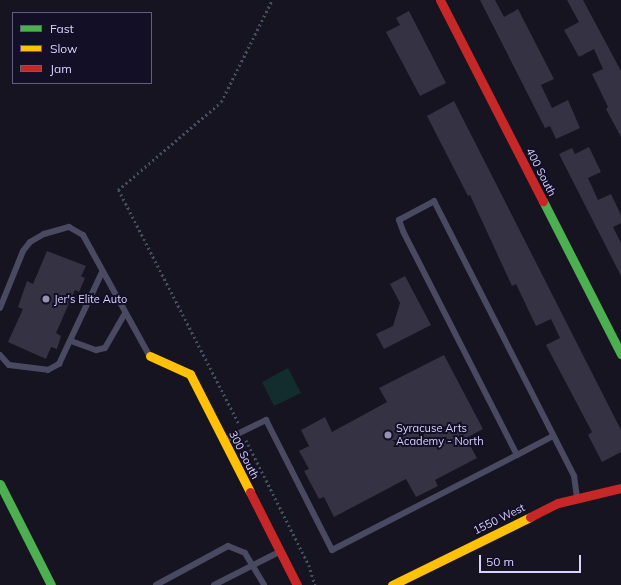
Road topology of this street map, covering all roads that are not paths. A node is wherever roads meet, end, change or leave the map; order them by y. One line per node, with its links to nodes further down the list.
1 (440, 0): 6 (street, 400 South)
2 (102, 272): 3 (lane); 4 (lane); 5 (lane)
3 (0, 308)
4 (125, 314): 5 (lane); 8 (lane)
5 (71, 341): 7 (lane)
6 (621, 354)
7 (0, 356)
8 (150, 356): 10 (street, 300 South)
9 (554, 436): 11 (lane); 11 (lane); 14 (lane)
10 (224, 441): 11 (lane); 15 (street, 300 South)
11 (517, 455)
12 (0, 484): 17 (street)
13 (621, 488): 14 (street, 1550 West)
14 (577, 498): 22 (street, 1550 West)
15 (280, 552): 16 (lane); 21 (street, 300 South)
16 (254, 565): 18 (lane); 19 (lane); 20 (lane)
17 (51, 585)
18 (156, 585)
19 (214, 585)
20 (264, 585)
21 (297, 585)
22 (392, 585)

